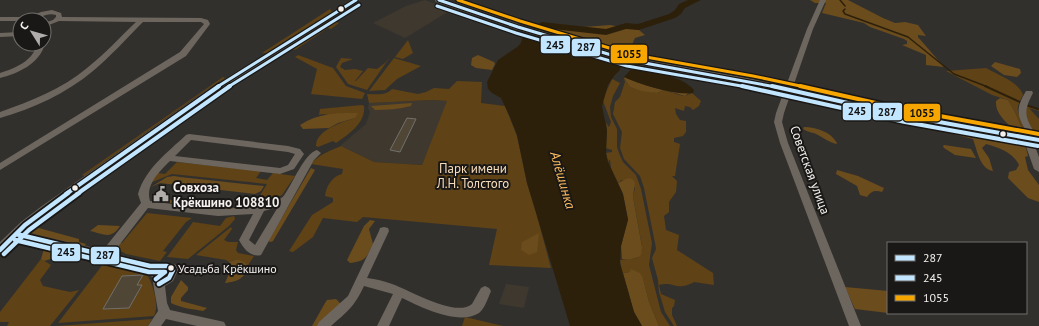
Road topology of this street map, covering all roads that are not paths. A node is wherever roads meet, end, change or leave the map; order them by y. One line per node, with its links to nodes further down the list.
1 (356, 0): 26 (street)
2 (823, 0): 14 (street, Советская улица)
3 (445, 1): 14 (main road)
4 (52, 12): 7 (street)
5 (0, 19): 6 (street)
6 (12, 19)
7 (58, 19): 8 (street); 9 (street)
8 (141, 20): 16 (street); 20 (street)
9 (52, 22)
10 (12, 34): 11 (street)
11 (0, 35)
12 (38, 52): 13 (street)
13 (0, 76)
14 (789, 91): 17 (main road); 39 (street, Советская улица)
15 (1028, 93): 17 (street)
16 (0, 115)
17 (1033, 139): 21 (street)
18 (317, 153): 22 (street)
19 (169, 158): 19 (street); 23 (street)
20 (0, 167)
21 (1039, 170)
22 (287, 200): 24 (street); 24 (street)
23 (146, 204): 24 (street); 28 (street)
24 (260, 210)
25 (384, 231): 30 (street)
26 (16, 234): 27 (street); 28 (street)
27 (0, 250)
28 (106, 254): 29 (street)
29 (150, 266): 31 (street); 31 (street)
30 (361, 281): 33 (street); 37 (street)
31 (160, 284): 34 (street)
32 (485, 291): 33 (street)
33 (399, 292): 38 (street)
34 (164, 312): 35 (street); 36 (street)
35 (154, 326)
36 (218, 326)
37 (323, 326)
38 (383, 326)
39 (855, 326)

